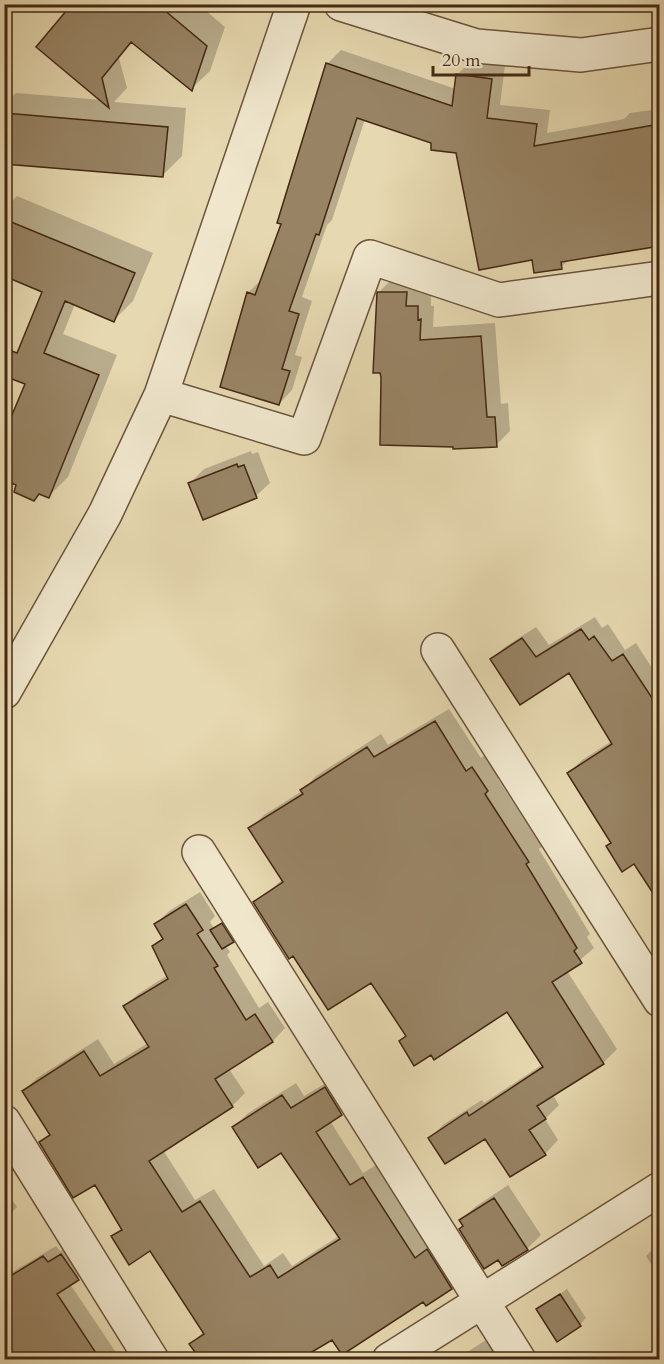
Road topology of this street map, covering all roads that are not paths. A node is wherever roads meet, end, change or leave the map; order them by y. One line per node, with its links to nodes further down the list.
1 (294, 4): 5 (street)
2 (341, 4): 3 (street)
3 (660, 44)
4 (660, 278): 5 (street)
5 (161, 396): 7 (street)
6 (438, 650): 9 (street)
7 (4, 692)
8 (199, 852): 12 (street)
9 (660, 1000)
10 (4, 1122): 13 (street)
11 (660, 1189): 12 (street)
12 (482, 1301): 14 (street); 15 (street)
13 (152, 1359)
14 (389, 1359)
15 (519, 1359)

